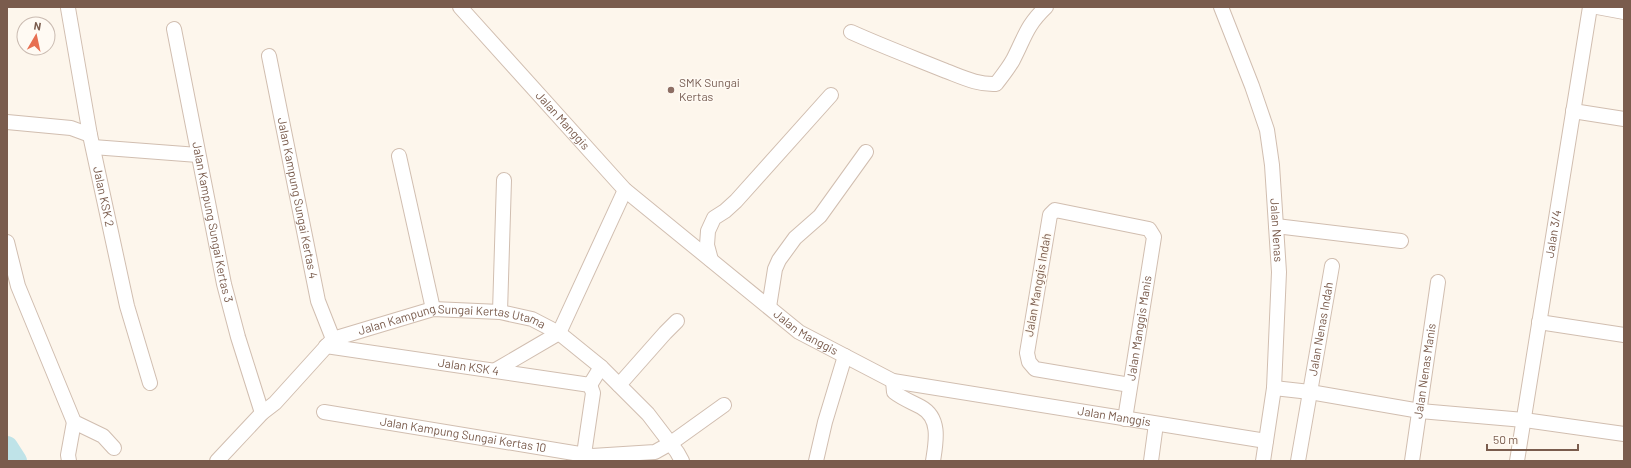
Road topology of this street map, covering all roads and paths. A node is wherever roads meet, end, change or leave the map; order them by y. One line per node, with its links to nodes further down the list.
1 (460, 7): 20 (street, Jalan Manggis)
2 (1046, 7): 9 (street)
3 (1221, 7): 21 (street, Jalan Nenas)
4 (1590, 7): 12 (street, Jalan 3/4)
5 (1596, 7): 7 (street)
6 (68, 8): 15 (street, Jalan KSK 2)
7 (1624, 12)
8 (174, 29): 17 (street, Jalan Kampung Sungai Kertas 3)
9 (851, 32)
10 (268, 56): 35 (street, Jalan Kampung Sungai Kertas 4)
11 (831, 95): 25 (street)
12 (1573, 111): 13 (street); 32 (street, Jalan 3/4)
13 (1624, 119)
14 (7, 122): 15 (street)
15 (91, 141): 17 (street); 40 (street, Jalan KSK 2)
16 (866, 152): 28 (street)
17 (198, 154): 49 (street, Jalan Kampung Sungai Kertas 3)
18 (399, 156): 29 (street)
19 (504, 180): 30 (street)
20 (625, 190): 25 (street, Jalan Manggis); 33 (street)
21 (1276, 226): 23 (street); 44 (street, Jalan Nenas)
22 (1154, 237): 43 (street, Jalan Manggis Manis); 43 (street, Jalan Manggis Indah)
23 (1400, 241)
24 (7, 242): 52 (street)
25 (711, 260): 28 (street, Jalan Manggis)
26 (1332, 266): 45 (street, Jalan Nenas Indah)
27 (1438, 282): 47 (street, Jalan Nenas Manis)
28 (769, 307): 36 (street, Jalan Manggis)
29 (433, 309): 30 (street, Jalan Kampung Sungai Kertas Utama); 35 (street, Jalan Kampung Sungai Kertas Utama)
30 (500, 312): 33 (street, Jalan Kampung Sungai Kertas Utama)
31 (677, 321): 42 (street)
32 (1539, 322): 34 (street); 51 (street, Jalan 3/4)
33 (559, 333): 37 (street, Jalan Kampung Sungai Kertas Utama); 38 (street)
34 (1624, 335)
35 (330, 342): 38 (street, Jalan KSK 4); 49 (street)
36 (845, 356): 39 (street, Jalan Manggis); 62 (street)
37 (601, 368): 41 (street); 42 (street, Jalan Kampung Sungai Kertas Utama)
38 (494, 372): 41 (street, Jalan KSK 4)
39 (893, 381): 50 (street, Jalan Manggis); 63 (street)
40 (150, 383)
41 (590, 385): 58 (street)
42 (620, 385): 56 (street, Jalan Kampung Sungai Kertas Utama)
43 (1130, 385): 50 (street, Jalan Manggis Manis)
44 (1274, 388): 45 (street); 55 (street, Jalan Nenas)
45 (1310, 392): 47 (street); 66 (street, Jalan Nenas Indah)
46 (724, 406): 56 (street, Jalan Kampung Sungai Kertas 10)
47 (1420, 411): 51 (street); 67 (street, Jalan Nenas Manis)
48 (324, 412): 58 (street, Jalan Kampung Sungai Kertas 10)
49 (262, 413): 60 (street)
50 (1125, 419): 53 (street, Jalan Manggis)
51 (1524, 420): 54 (street); 68 (street, Jalan 3/4)
52 (74, 422): 57 (street); 59 (street)
53 (1156, 424): 55 (street, Jalan Manggis); 64 (street)
54 (1624, 434)
55 (1266, 441): 65 (street, Jalan Nenas)
56 (671, 443): 58 (street, Jalan Kampung Sungai Kertas 10); 61 (street, Jalan Kampung Sungai Kertas Utama)
57 (114, 448)
58 (583, 458)
59 (69, 461)
60 (217, 461)
61 (682, 461)
62 (816, 461)
63 (933, 461)
64 (1151, 461)
65 (1263, 461)
66 (1298, 461)
67 (1412, 461)
68 (1517, 461)

